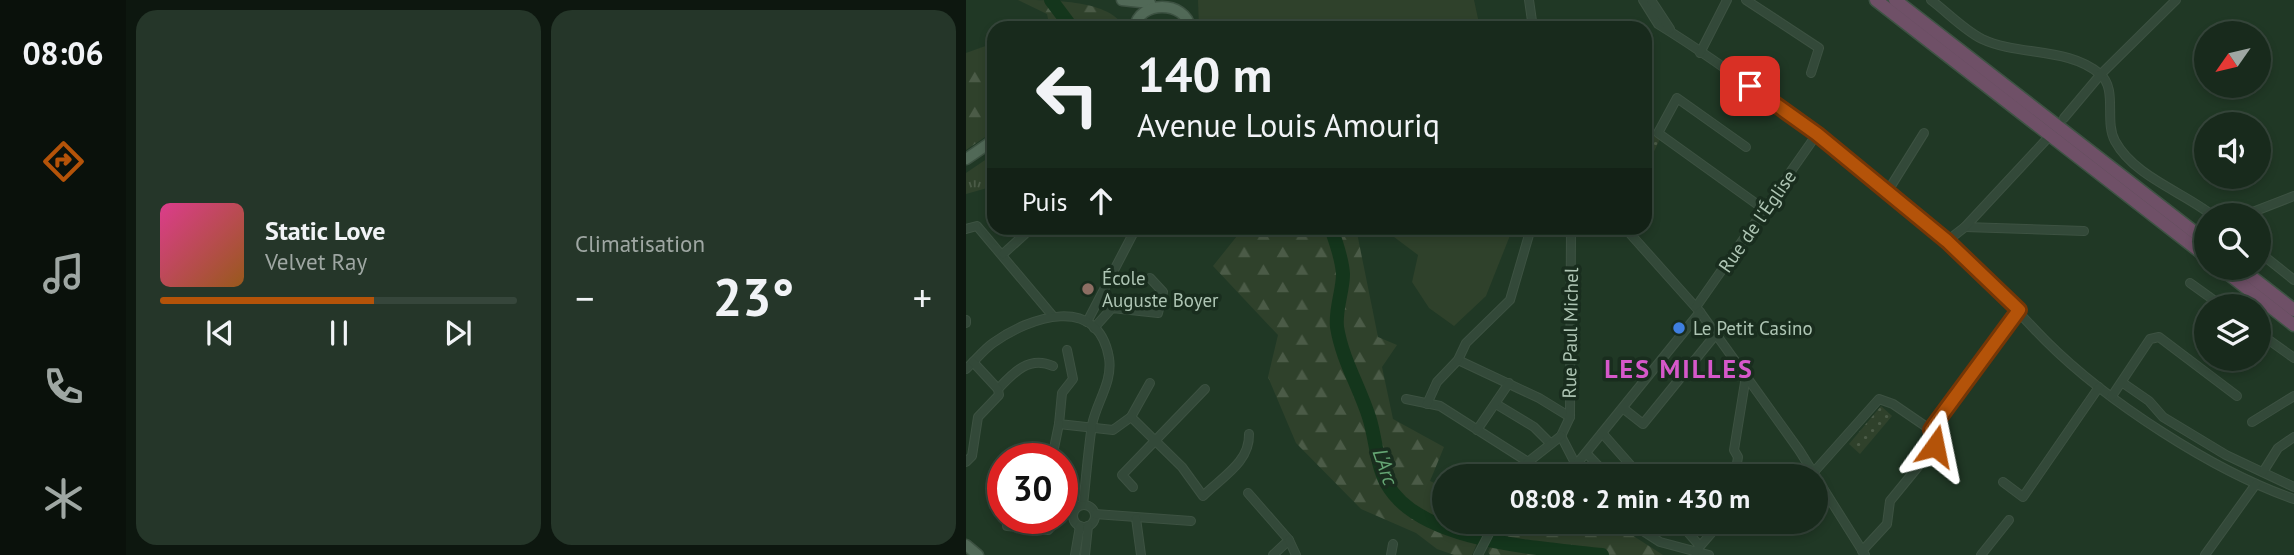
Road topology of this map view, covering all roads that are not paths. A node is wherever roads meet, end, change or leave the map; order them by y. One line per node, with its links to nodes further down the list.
1 (1116, 0): 15 (main road)
2 (1122, 0): 13 (main road)
3 (1185, 0): 14 (main road)
4 (1529, 0): 18 (street)
5 (1643, 0): 19 (street)
6 (1651, 0): 19 (street)
7 (1727, 0): 20 (street)
8 (1746, 0): 21 (street)
9 (1876, 0): 45 (highway)
10 (1895, 0): 38 (highway)
11 (1931, 0): 22 (street)
12 (2176, 0): 22 (street)
13 (1158, 1): 14 (main road); 16 (main road)
14 (1185, 13): 17 (main road)
15 (1134, 21)
16 (1139, 21)
17 (1188, 21)
18 (1532, 21)
19 (1677, 36): 20 (street)
20 (1700, 54): 25 (street)
21 (1811, 73)
22 (2101, 74): 23 (street); 32 (street)
23 (2064, 118)
24 (1924, 133): 30 (street)
25 (1817, 134): 30 (street); 34 (street, Rue de l'Église)
26 (2045, 141): 35 (street)
27 (987, 145): 29 (main road)
28 (1746, 147): 34 (street)
29 (966, 159)
30 (1886, 194): 44 (street)
31 (2294, 196): 33 (street)
32 (2194, 203)
33 (2271, 205)
34 (1765, 210): 56 (street, Rue de l'Église)
35 (1965, 227): 37 (street); 44 (street)
36 (966, 229): 46 (street)
37 (2084, 231)
38 (2194, 232)
39 (1024, 235): 46 (street)
40 (1133, 235): 60 (street)
41 (1529, 235): 66 (street)
42 (1571, 235): 84 (street, Rue Paul Michel)
43 (1631, 235): 56 (street)
44 (1947, 241): 57 (street)
45 (2194, 247)
46 (1003, 254): 59 (street)
47 (2271, 262): 52 (street)
48 (1150, 278): 60 (street)
49 (2236, 280): 61 (highway)
50 (2255, 280): 58 (highway)
51 (2264, 280): 55 (highway)
52 (2294, 280)
53 (2190, 283): 54 (street)
54 (2205, 294)
55 (2294, 302)
56 (1698, 309): 62 (street); 82 (street, Rue de l'Église)
57 (2019, 310): 73 (street); 89 (street)
58 (2294, 310)
59 (1052, 316): 60 (street); 67 (street)
60 (1091, 325): 87 (street)
61 (2294, 325)
62 (1716, 334): 69 (street); 82 (street)
63 (2271, 342): 65 (street)
64 (1068, 350): 86 (street)
65 (2294, 358)
66 (1458, 360): 71 (street); 80 (street)
67 (969, 366): 74 (street)
68 (1053, 366): 74 (street)
69 (1746, 376): 104 (street); 105 (street)
70 (1150, 383): 83 (street)
71 (1509, 383): 81 (street); 84 (street)
72 (2123, 383): 76 (street); 77 (street); 107 (street)
73 (2099, 387): 76 (street); 108 (street)
74 (998, 389): 98 (street)
75 (1205, 389): 94 (street)
76 (2112, 396): 109 (street)
77 (2237, 397)
78 (2294, 397): 85 (street)
79 (1406, 399): 80 (street)
80 (1427, 404): 88 (street)
81 (1496, 404): 88 (street); 96 (street)
82 (1624, 409): 91 (street, Rue de l'Église)
83 (1131, 416): 87 (street); 94 (street)
84 (1570, 417): 92 (street, Rue Paul Michel)
85 (2252, 422)
86 (1059, 424): 87 (street); 95 (street)
87 (1092, 426): 115 (street)
88 (1477, 430): 99 (street)
89 (1931, 430): 106 (street); 131 (street)
90 (1249, 434): 94 (street)
91 (1603, 434): 97 (street, Rue de l'Église); 103 (street)
92 (1561, 436): 96 (street); 100 (street)
93 (2294, 437): 107 (street)
94 (1155, 441): 110 (street)
95 (1056, 443)
96 (1550, 443): 99 (street)
97 (1586, 453): 101 (street, Rue de l'Église); 102 (street)
98 (966, 462)
99 (1528, 462)
100 (1575, 464)
101 (1577, 464)
102 (1597, 464)
103 (1629, 464)
104 (1737, 464)
105 (1807, 464)
106 (1820, 464)
107 (2263, 472): 111 (street)
108 (2003, 482)
109 (2256, 484): 114 (street); 142 (street)
110 (1133, 486)
111 (2294, 487)
112 (1248, 493): 127 (street)
113 (1828, 496): 131 (street)
114 (2294, 499)
115 (1083, 505): 116 (street); 117 (street)
116 (1078, 508)
117 (1095, 514): 118 (street); 122 (street)
118 (1136, 518): 119 (street); 136 (street)
119 (1191, 520)
120 (2009, 520): 141 (street)
121 (1078, 521): 122 (street)
122 (1084, 526): 134 (street); 135 (street)
123 (1489, 534): 132 (street)
124 (1648, 534): 130 (street)
125 (1687, 534): 130 (street)
126 (1710, 534): 130 (street)
127 (1289, 540): 137 (street); 138 (street)
128 (1393, 544): 139 (street)
129 (966, 545): 133 (main road)
130 (1697, 548): 140 (street)
131 (1863, 553)
132 (1478, 554)
133 (978, 555)
134 (1075, 555)
135 (1085, 555)
136 (1141, 555)
137 (1273, 555)
138 (1296, 555)
139 (1391, 555)
140 (1709, 555)
141 (1981, 555)
142 (2205, 555)

